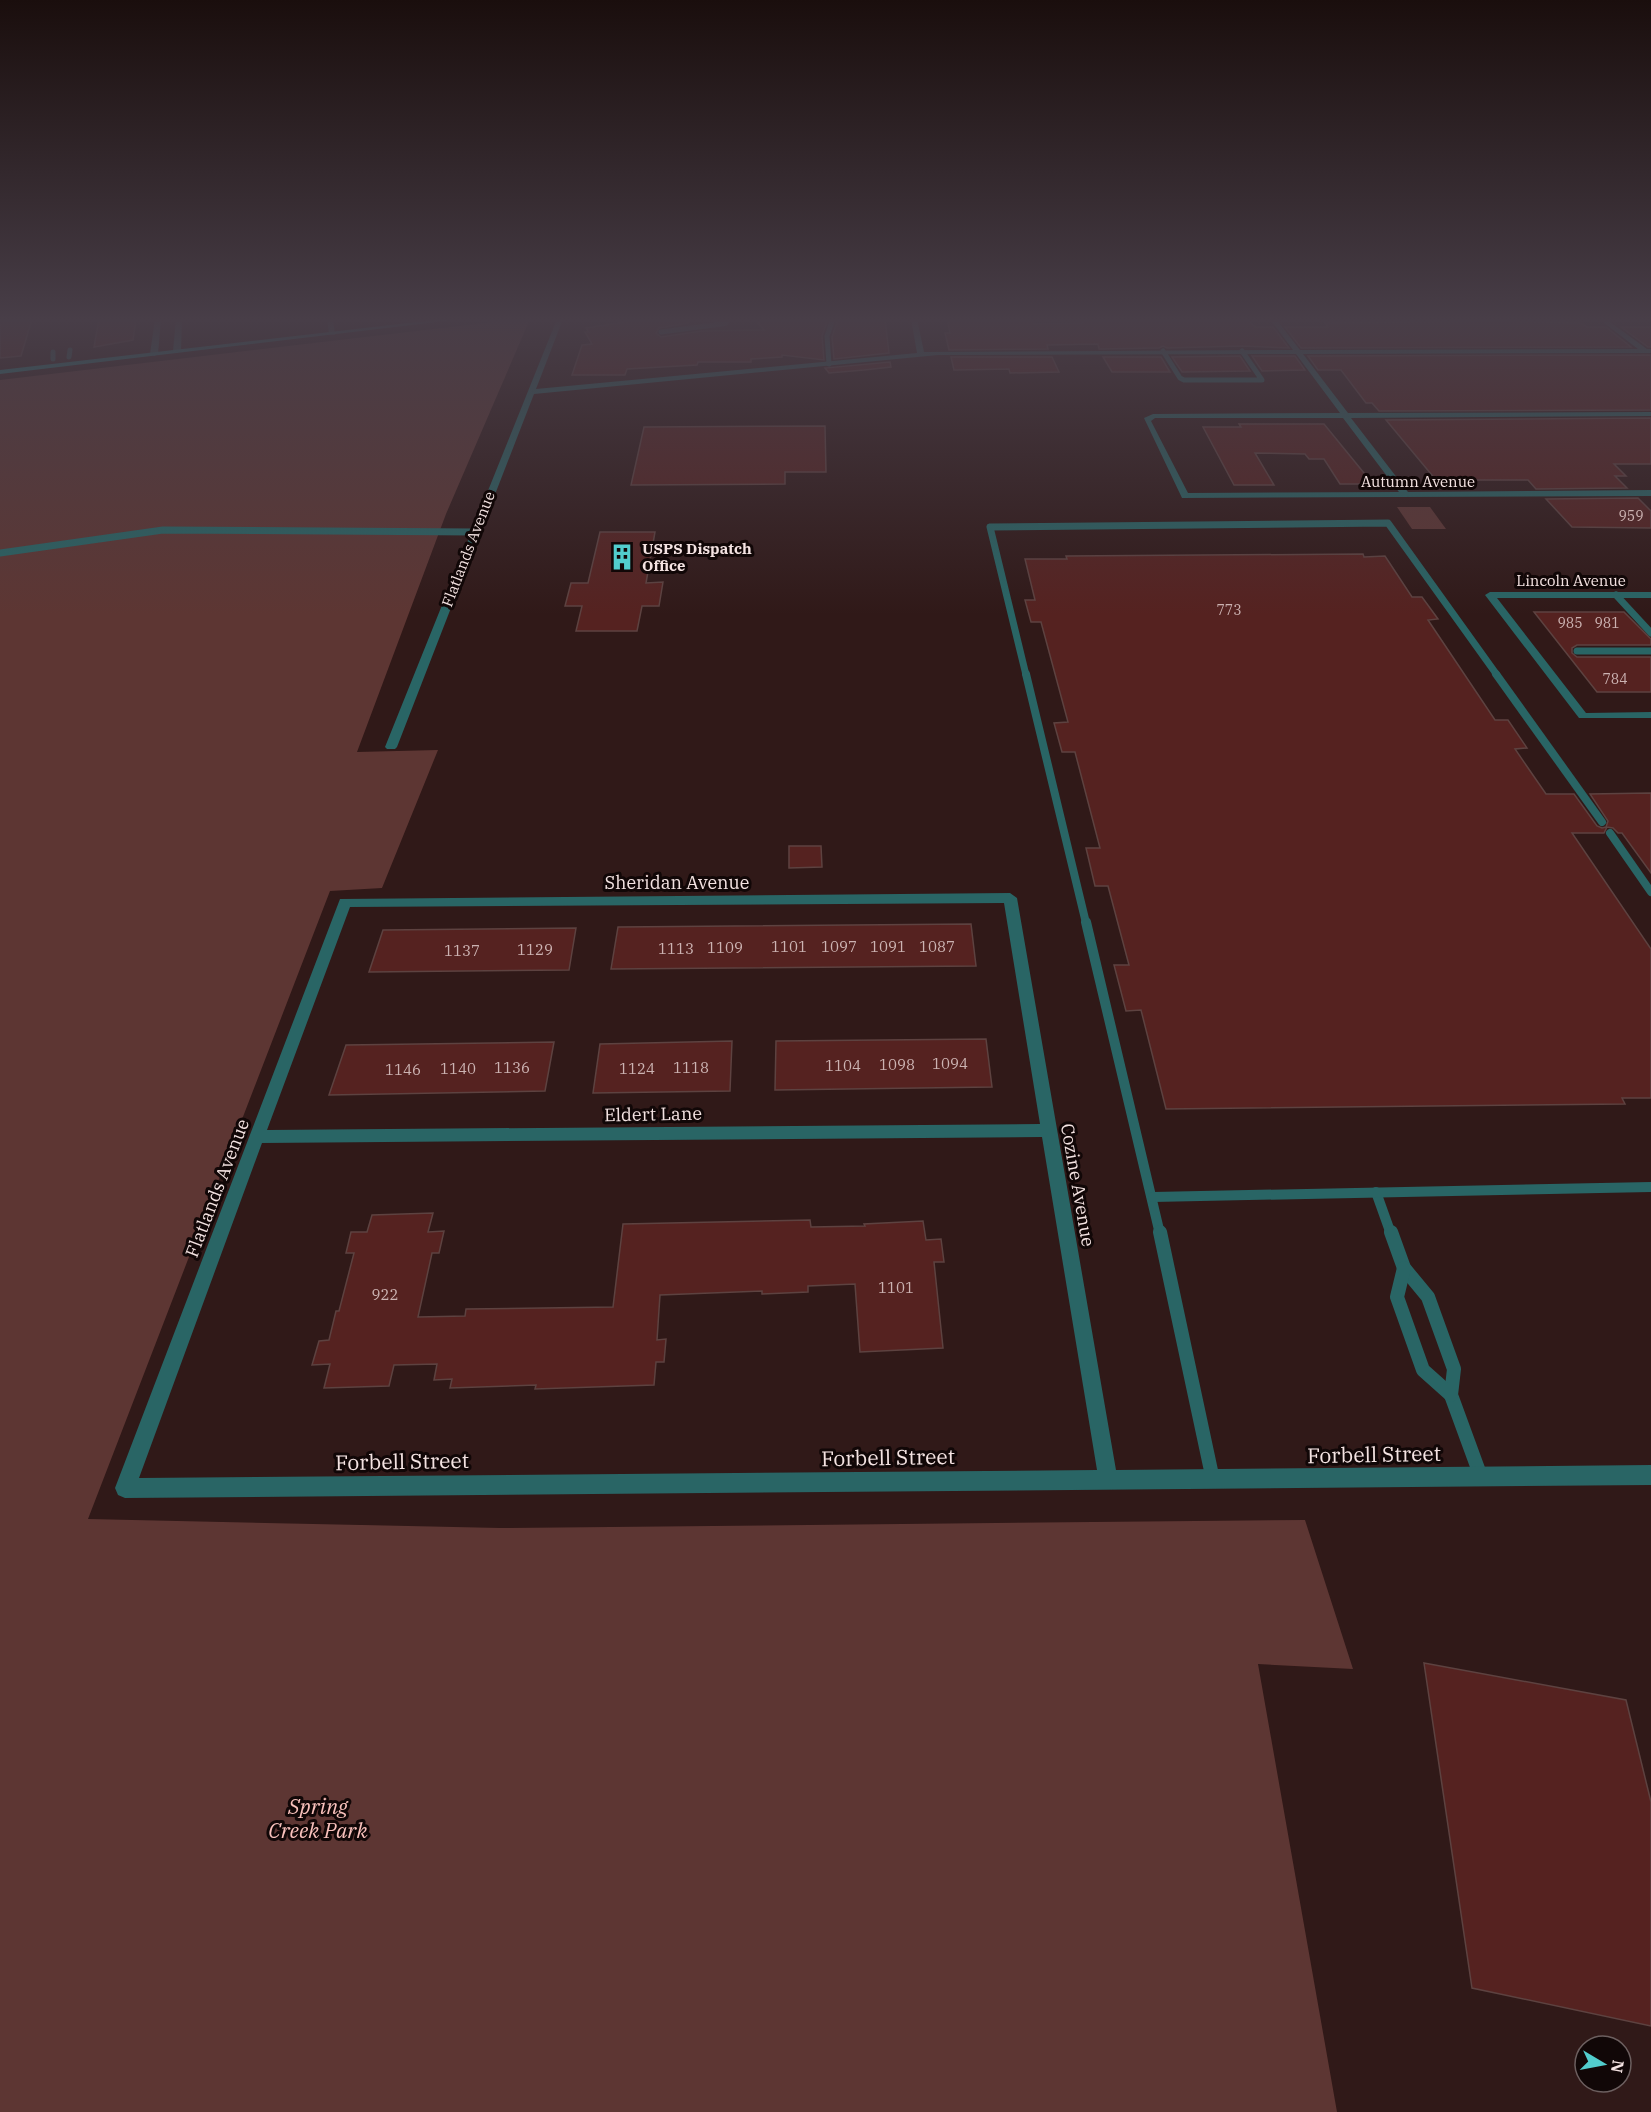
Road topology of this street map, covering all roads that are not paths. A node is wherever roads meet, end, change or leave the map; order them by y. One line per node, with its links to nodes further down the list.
1 (520, 418): 6 (street, Flatlands Avenue)
2 (1148, 418): 5 (street, Autumn Avenue)
3 (1348, 418): 5 (street)
4 (1651, 493): 5 (street, Autumn Avenue)
5 (1405, 494)
6 (475, 532): 7 (lane); 14 (street, Flatlands Avenue)
7 (0, 553)
8 (1616, 595): 9 (street, Lincoln Avenue); 10 (lane); 13 (street, Lincoln Avenue)
9 (1651, 595)
10 (1651, 633)
11 (1577, 651): 12 (lane)
12 (1651, 651)
13 (1651, 715)
14 (391, 747)
15 (1602, 822): 24 (lane)
16 (1610, 833): 17 (lane)
17 (1651, 892)
18 (1010, 898): 19 (street, Sheridan Avenue); 20 (street, Cozine Avenue)
19 (345, 902): 21 (street, Flatlands Avenue)
20 (1049, 1130): 21 (street, Eldert Lane); 29 (street, Cozine Avenue)
21 (257, 1137): 31 (street, Flatlands Avenue)
22 (1651, 1187): 23 (lane)
23 (1376, 1192): 24 (lane); 25 (lane)
24 (1153, 1197): 30 (lane)
25 (1404, 1268): 26 (lane); 26 (lane)
26 (1451, 1395): 28 (lane)
27 (1651, 1475): 28 (street, Forbell Street)
28 (1481, 1477): 30 (street, Forbell Street)
29 (1108, 1478): 30 (street, Forbell Street); 31 (street, Forbell Street)
30 (1213, 1480)
31 (125, 1488)

